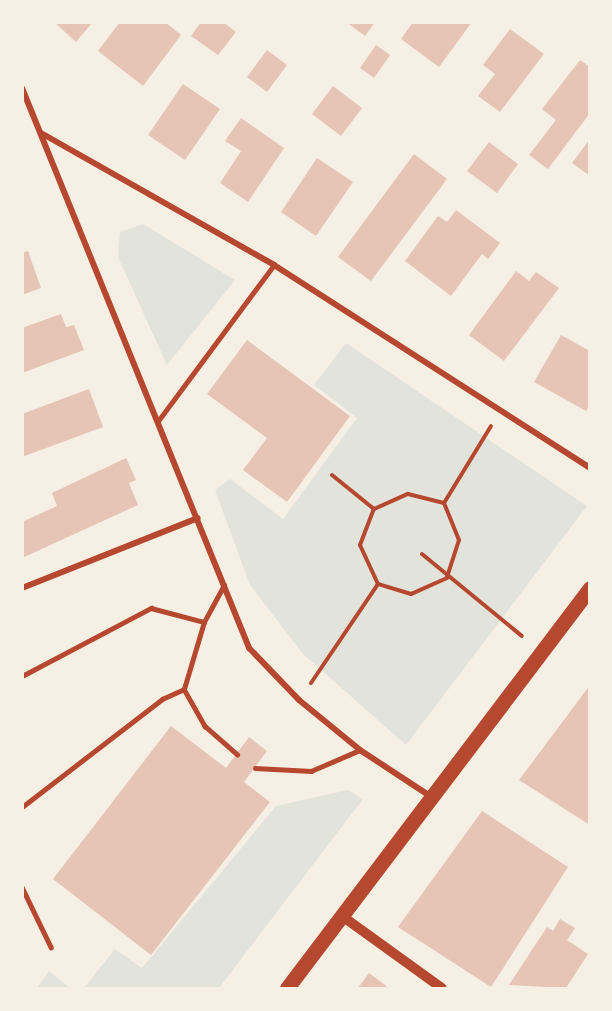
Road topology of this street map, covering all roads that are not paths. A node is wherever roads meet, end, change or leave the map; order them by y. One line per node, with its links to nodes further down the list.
1 (22, 87): 2 (street)
2 (41, 133): 3 (street); 4 (street)
3 (274, 265): 4 (lane); 5 (street)
4 (158, 421): 6 (street)
5 (590, 468)
6 (198, 518): 7 (street); 8 (street)
7 (225, 585): 10 (lane); 13 (street)
8 (22, 588)
9 (590, 588): 16 (main road)
10 (204, 622): 11 (lane); 12 (lane)
11 (22, 676)
12 (184, 689): 14 (lane); 17 (lane)
13 (360, 750): 15 (lane); 16 (street)
14 (237, 754)
15 (255, 768)
16 (431, 797): 19 (main road)
17 (22, 807)
18 (22, 887): 20 (lane)
19 (342, 916): 21 (main road); 22 (street)
20 (51, 947)
21 (287, 988)
22 (442, 988)

